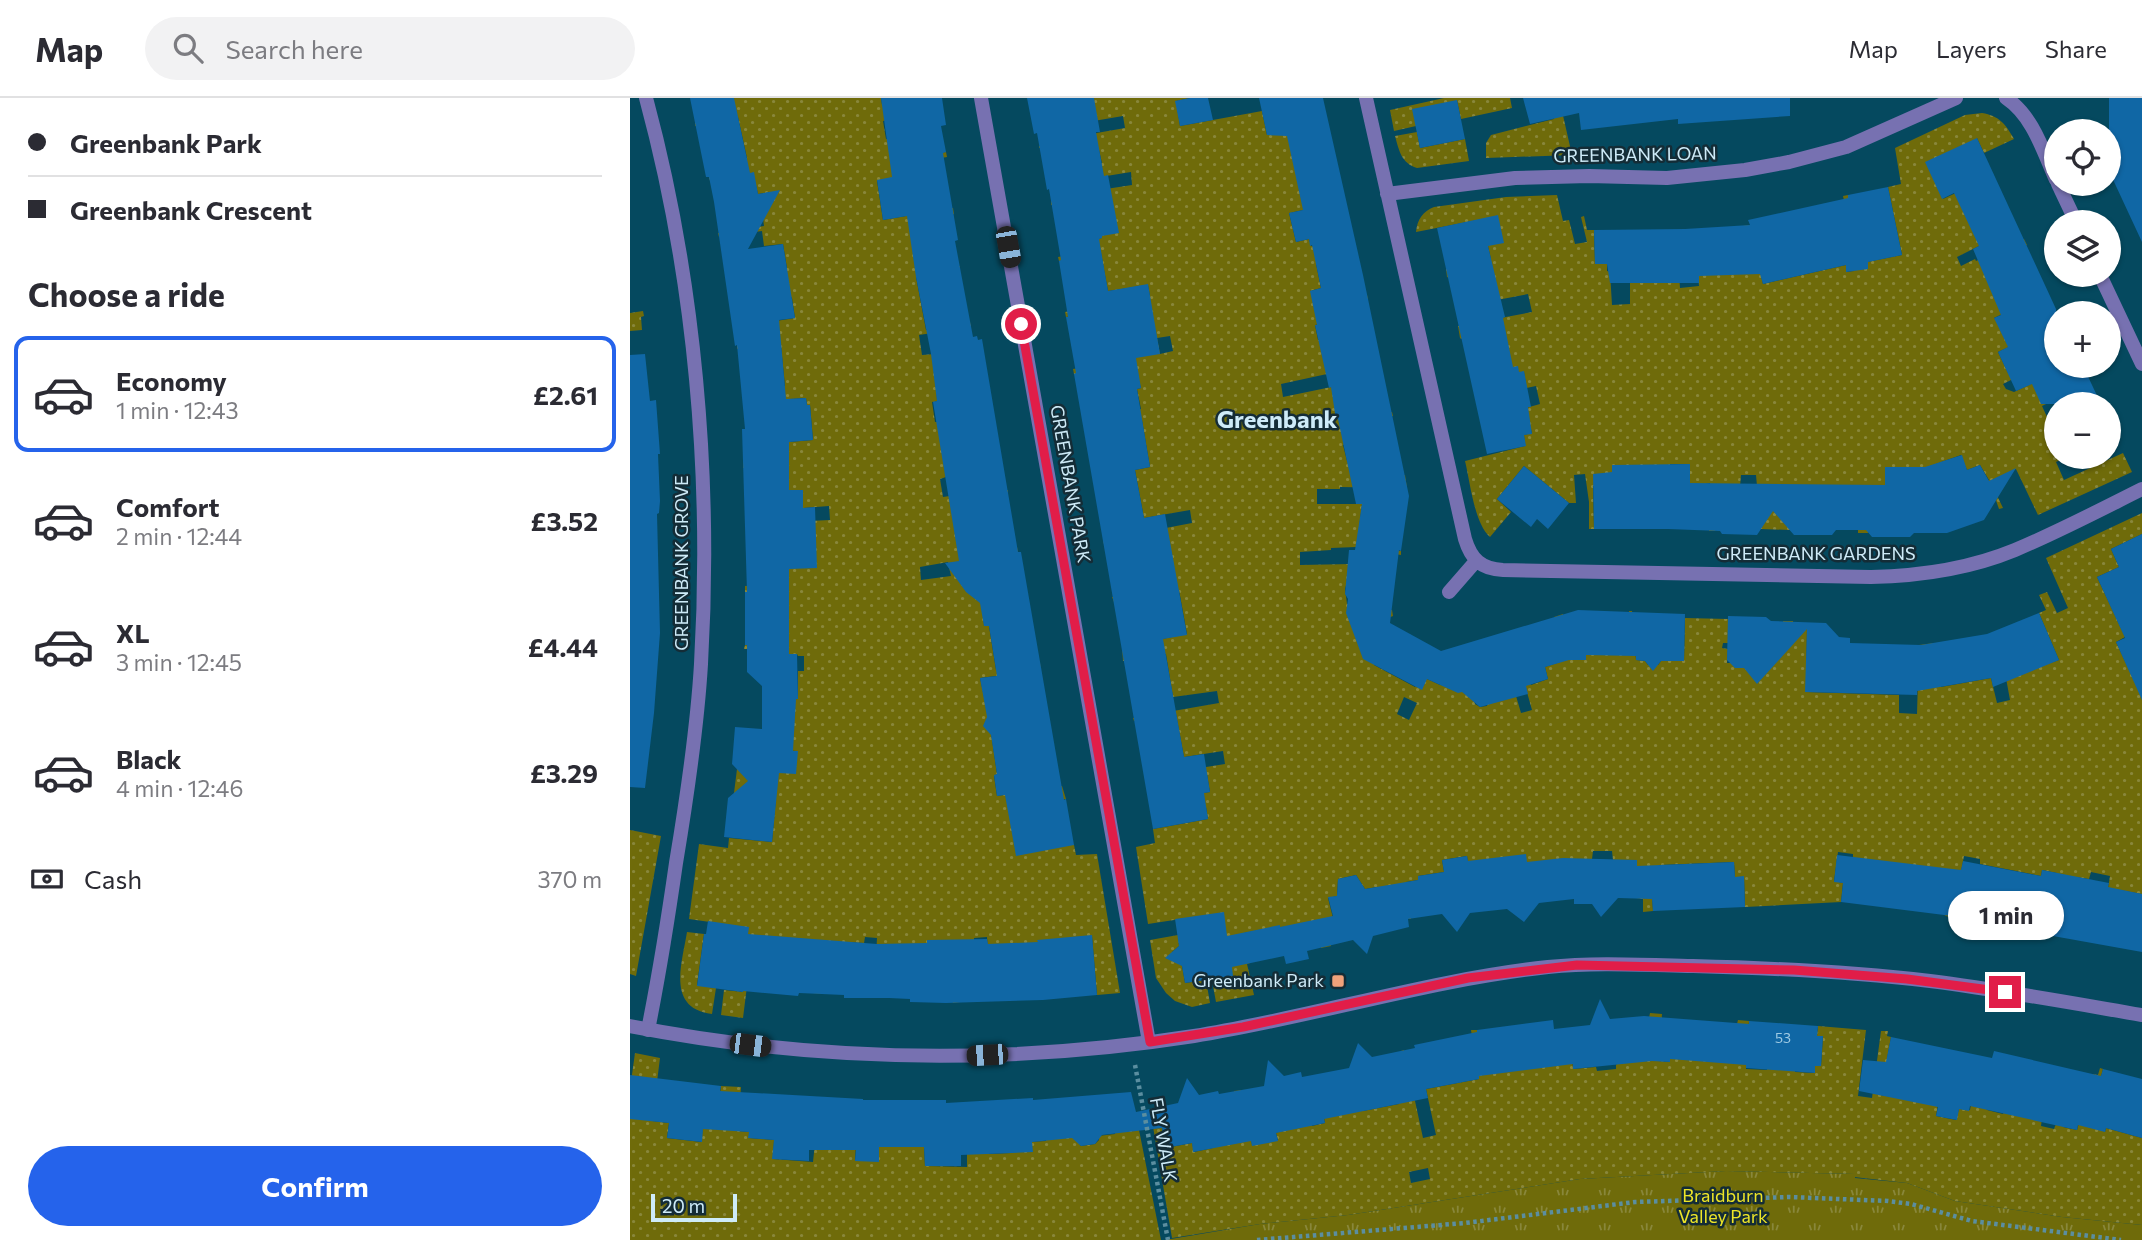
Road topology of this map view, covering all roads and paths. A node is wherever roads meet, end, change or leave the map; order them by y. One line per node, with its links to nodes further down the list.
1 (646, 98): 15 (street, GREENBANK GROVE)
2 (981, 98): 16 (street, GREENBANK PARK)
3 (1366, 98): 7 (street)
4 (1956, 98): 7 (street, GREENBANK LOAN)
5 (2006, 98): 6 (street)
6 (2044, 154)
7 (1387, 194): 11 (street)
8 (2106, 287): 9 (street)
9 (2142, 364)
10 (2142, 489): 11 (street, GREENBANK GARDENS)
11 (1476, 561): 12 (street)
12 (1449, 592)
13 (2142, 1015): 16 (street)
14 (630, 1026): 15 (street)
15 (648, 1030): 17 (street)
16 (1150, 1042): 17 (street)
17 (1132, 1045): 18 (path, FLY WALK)
18 (1168, 1240)
19 (1257, 1240): 20 (path)
20 (2121, 1240)

